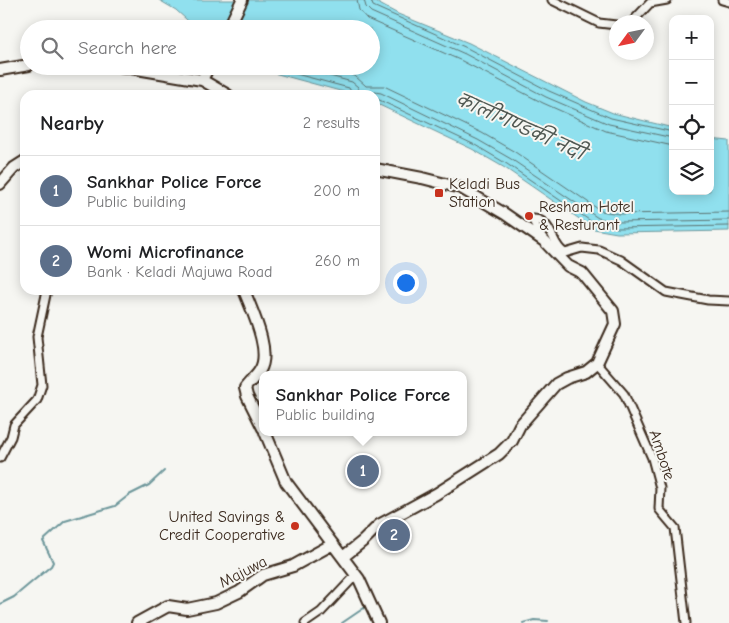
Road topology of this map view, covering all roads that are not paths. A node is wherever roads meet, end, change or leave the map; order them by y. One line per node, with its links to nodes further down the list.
1 (242, 0): 7 (main road)
2 (552, 0): 8 (street)
3 (667, 0): 6 (street)
4 (722, 0): 5 (street)
5 (729, 2)
6 (639, 15)
7 (232, 20)
8 (609, 24)
9 (20, 67): 10 (main road)
10 (0, 70)
11 (172, 75): 13 (main road)
12 (204, 75): 13 (main road)
13 (202, 80): 14 (main road)
14 (219, 90)
15 (20, 164): 17 (main road)
16 (380, 171): 18 (main road)
17 (0, 184)
18 (544, 241): 21 (street); 22 (main road)
19 (46, 295): 27 (street)
20 (246, 295): 24 (main road)
21 (729, 301)
22 (597, 363): 29 (main road); 34 (street, Ambote)
23 (259, 371): 25 (main road)
24 (259, 371)
25 (259, 420)
26 (267, 436): 28 (main road)
27 (0, 458)
28 (333, 544): 29 (main road); 31 (main road, Majuwa)
29 (342, 557): 30 (main road)
30 (356, 575): 32 (street); 33 (main road)
31 (137, 623)
32 (305, 623)
33 (379, 623)
34 (686, 623)

